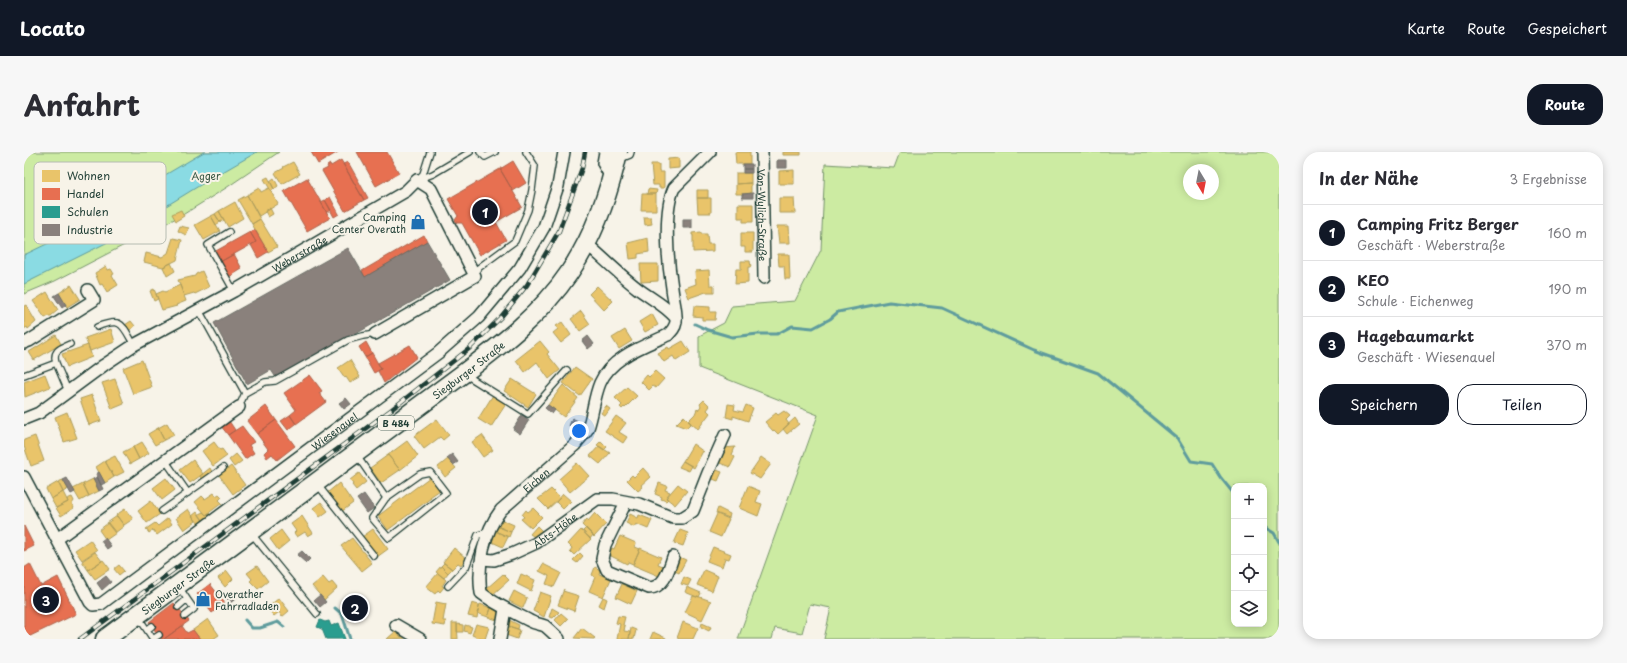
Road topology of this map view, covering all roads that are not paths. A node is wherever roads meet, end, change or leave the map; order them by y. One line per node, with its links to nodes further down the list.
1 (430, 152): 10 (lane)
2 (470, 152): 10 (lane)
3 (480, 152): 4 (lane)
4 (495, 152)
5 (526, 152): 13 (lane)
6 (564, 152): 44 (street, Wiesenauel)
7 (710, 152): 18 (street)
8 (762, 152): 14 (street, Von-Wylich-Straße)
9 (618, 154): 12 (main road, Siegburger Straße / B 484)
10 (417, 180): 13 (street); 16 (street, Weberstraße)
11 (229, 232): 16 (lane)
12 (586, 242): 18 (street); 26 (main road, Siegburger Straße / B 484)
13 (473, 272): 20 (street)
14 (764, 278)
15 (88, 290): 21 (street)
16 (234, 291): 17 (street, Weberstraße)
17 (199, 310): 23 (street, Weberstraße); 29 (lane)
18 (675, 312): 43 (street, Eichen)
19 (97, 327): 23 (lane)
20 (375, 334): 29 (lane)
21 (24, 343)
22 (70, 344): 24 (lane)
23 (134, 345): 28 (street, Weberstraße)
24 (56, 363): 27 (lane); 28 (lane)
25 (566, 370): 26 (lane)
26 (464, 373): 33 (main road, Siegburger Straße / B 484)
27 (24, 375)
28 (68, 391): 31 (street, Weberstraße)
29 (245, 392): 30 (lane)
30 (239, 407): 34 (street)
31 (24, 419)
32 (726, 435): 40 (street, Abts-Höhe)
33 (355, 454): 37 (main road, Siegburger Straße / B 484); 39 (lane)
34 (166, 460): 38 (lane); 44 (street)
35 (223, 468): 38 (lane)
36 (24, 477): 44 (street, Wiesenauel)
37 (316, 483): 42 (main road, Siegburger Straße / B 484); 45 (lane)
38 (188, 493): 41 (lane)
39 (386, 498): 39 (lane)
40 (626, 502): 46 (street); 47 (street, Abts-Höhe)
41 (162, 511)
42 (250, 532): 49 (main road, Siegburger Straße / B 484); 52 (lane)
43 (488, 532): 47 (street, Eichen); 48 (lane)
44 (58, 539)
45 (374, 556)
46 (673, 557)
47 (482, 559): 51 (street, Eichen)
48 (448, 586)
49 (182, 592): 50 (lane); 53 (lane); 54 (main road, Siegburger Straße / B 484)
50 (178, 607)
51 (505, 609): 59 (street); 60 (street, Eichen)
52 (317, 614)
53 (185, 616)
54 (146, 624): 56 (lane); 57 (main road, Siegburger Straße / B 484)
55 (396, 625): 58 (street)
56 (158, 635)
57 (105, 639)
58 (420, 639)
59 (500, 639)
60 (559, 639)

